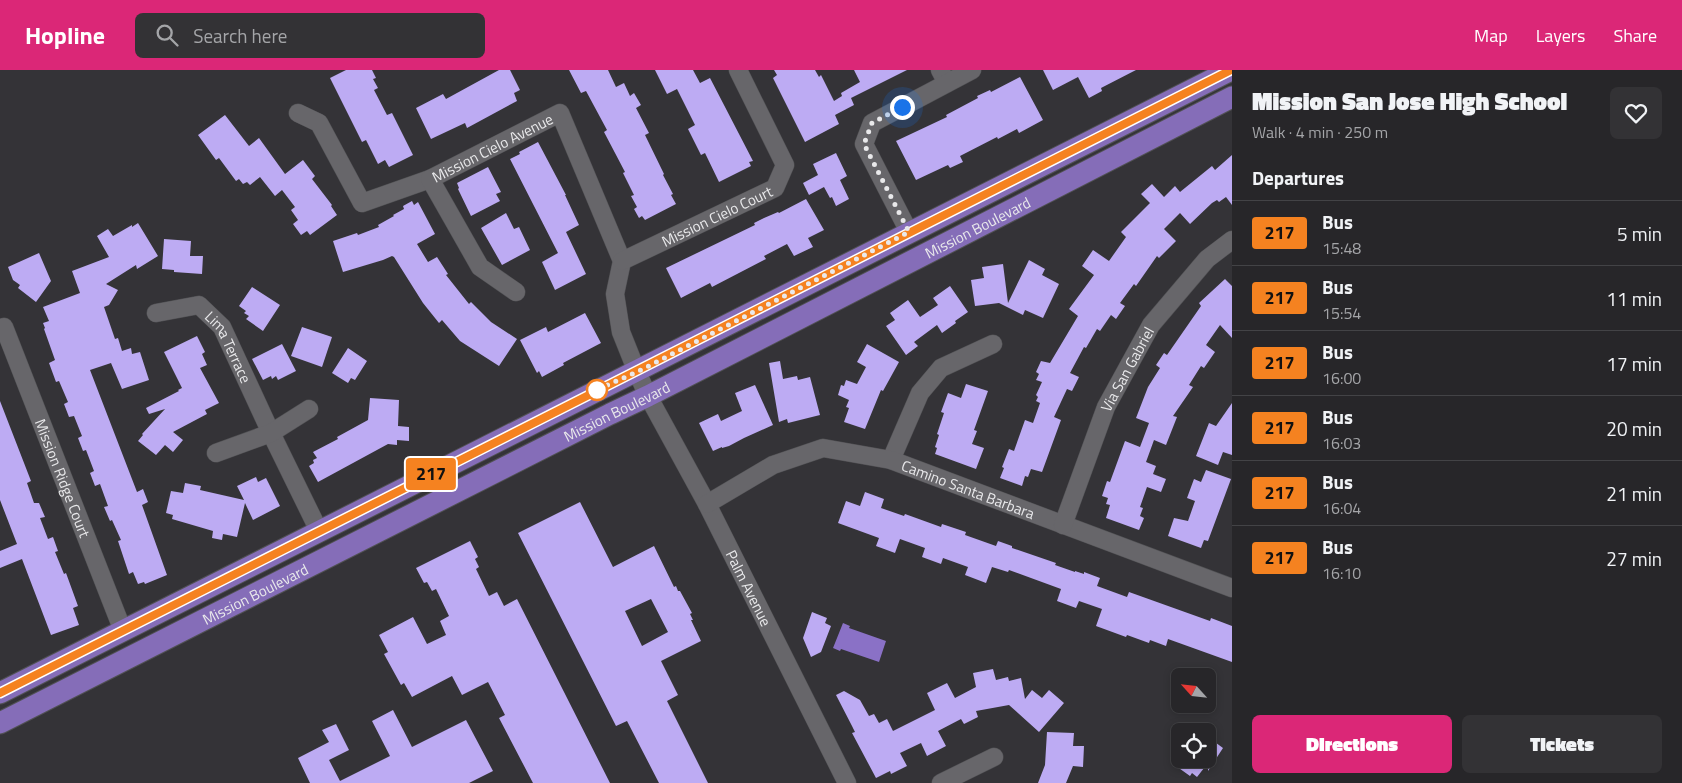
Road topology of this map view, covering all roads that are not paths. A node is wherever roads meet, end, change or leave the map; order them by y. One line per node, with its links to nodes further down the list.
1 (738, 70): 10 (street, Mission Cielo Court)
2 (972, 70): 4 (street)
3 (1231, 70): 8 (main road, Mission Boulevard)
4 (943, 77): 8 (street)
5 (1232, 97): 16 (main road, Mission Boulevard)
6 (298, 113): 7 (street, Mission Cielo Avenue)
7 (430, 179): 10 (street, Mission Cielo Avenue); 11 (street)
8 (909, 232): 15 (main road, Mission Boulevard)
9 (1232, 240): 22 (street, Via San Gabriel)
10 (622, 262): 15 (street)
11 (516, 292)
12 (156, 313): 18 (street, Lima Terrace)
13 (4, 327): 25 (street, Mission Ridge Court)
14 (993, 344): 20 (street)
15 (637, 372): 16 (street); 23 (main road, Mission Boulevard)
16 (648, 396): 21 (street, Palm Avenue); 27 (main road, Mission Boulevard)
17 (309, 409): 18 (street)
18 (270, 433): 19 (street); 23 (street, Lima Terrace)
19 (216, 453)
20 (890, 460): 21 (street, Camino Santa Barbara); 22 (street, Camino Santa Barbara)
21 (707, 504): 29 (street, Palm Avenue)
22 (1063, 525): 24 (street, Camino Santa Barbara)
23 (319, 531): 25 (main road, Mission Boulevard)
24 (1231, 584)
25 (123, 630): 26 (main road, Mission Boulevard)
26 (0, 693)
27 (0, 723)
28 (994, 757): 30 (street)
29 (847, 783)
30 (941, 783)

